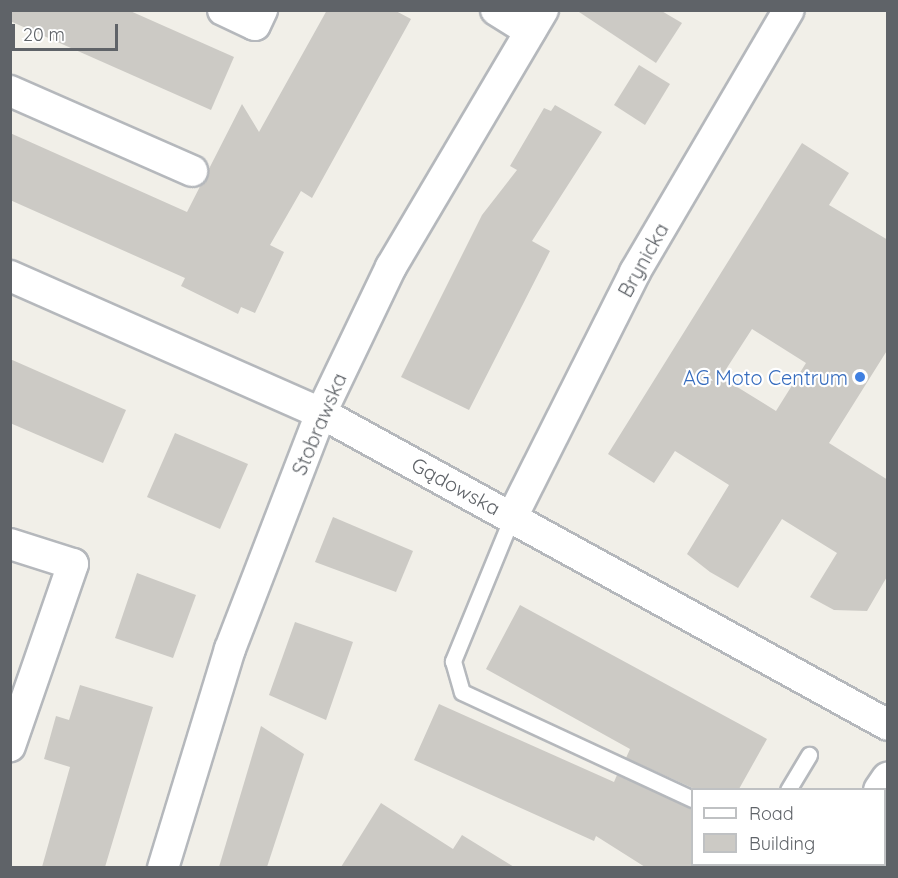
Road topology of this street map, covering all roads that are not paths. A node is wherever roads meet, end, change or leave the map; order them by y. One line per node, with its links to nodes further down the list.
1 (223, 10): 2 (street)
2 (261, 10)
3 (496, 10): 5 (street)
4 (789, 10): 10 (street, Brynicka)
5 (537, 21): 9 (street, Stobrawska)
6 (10, 91): 7 (street)
7 (192, 171)
8 (10, 276): 9 (street, Gądowska)
9 (321, 413): 10 (street, Gądowska); 17 (street, Stobrawska)
10 (512, 517): 12 (street, Gądowska); 16 (lane)
11 (10, 544): 13 (street)
12 (888, 725)
13 (11, 739)
14 (809, 755): 15 (lane)
15 (789, 788)
16 (691, 799)
17 (163, 867)

